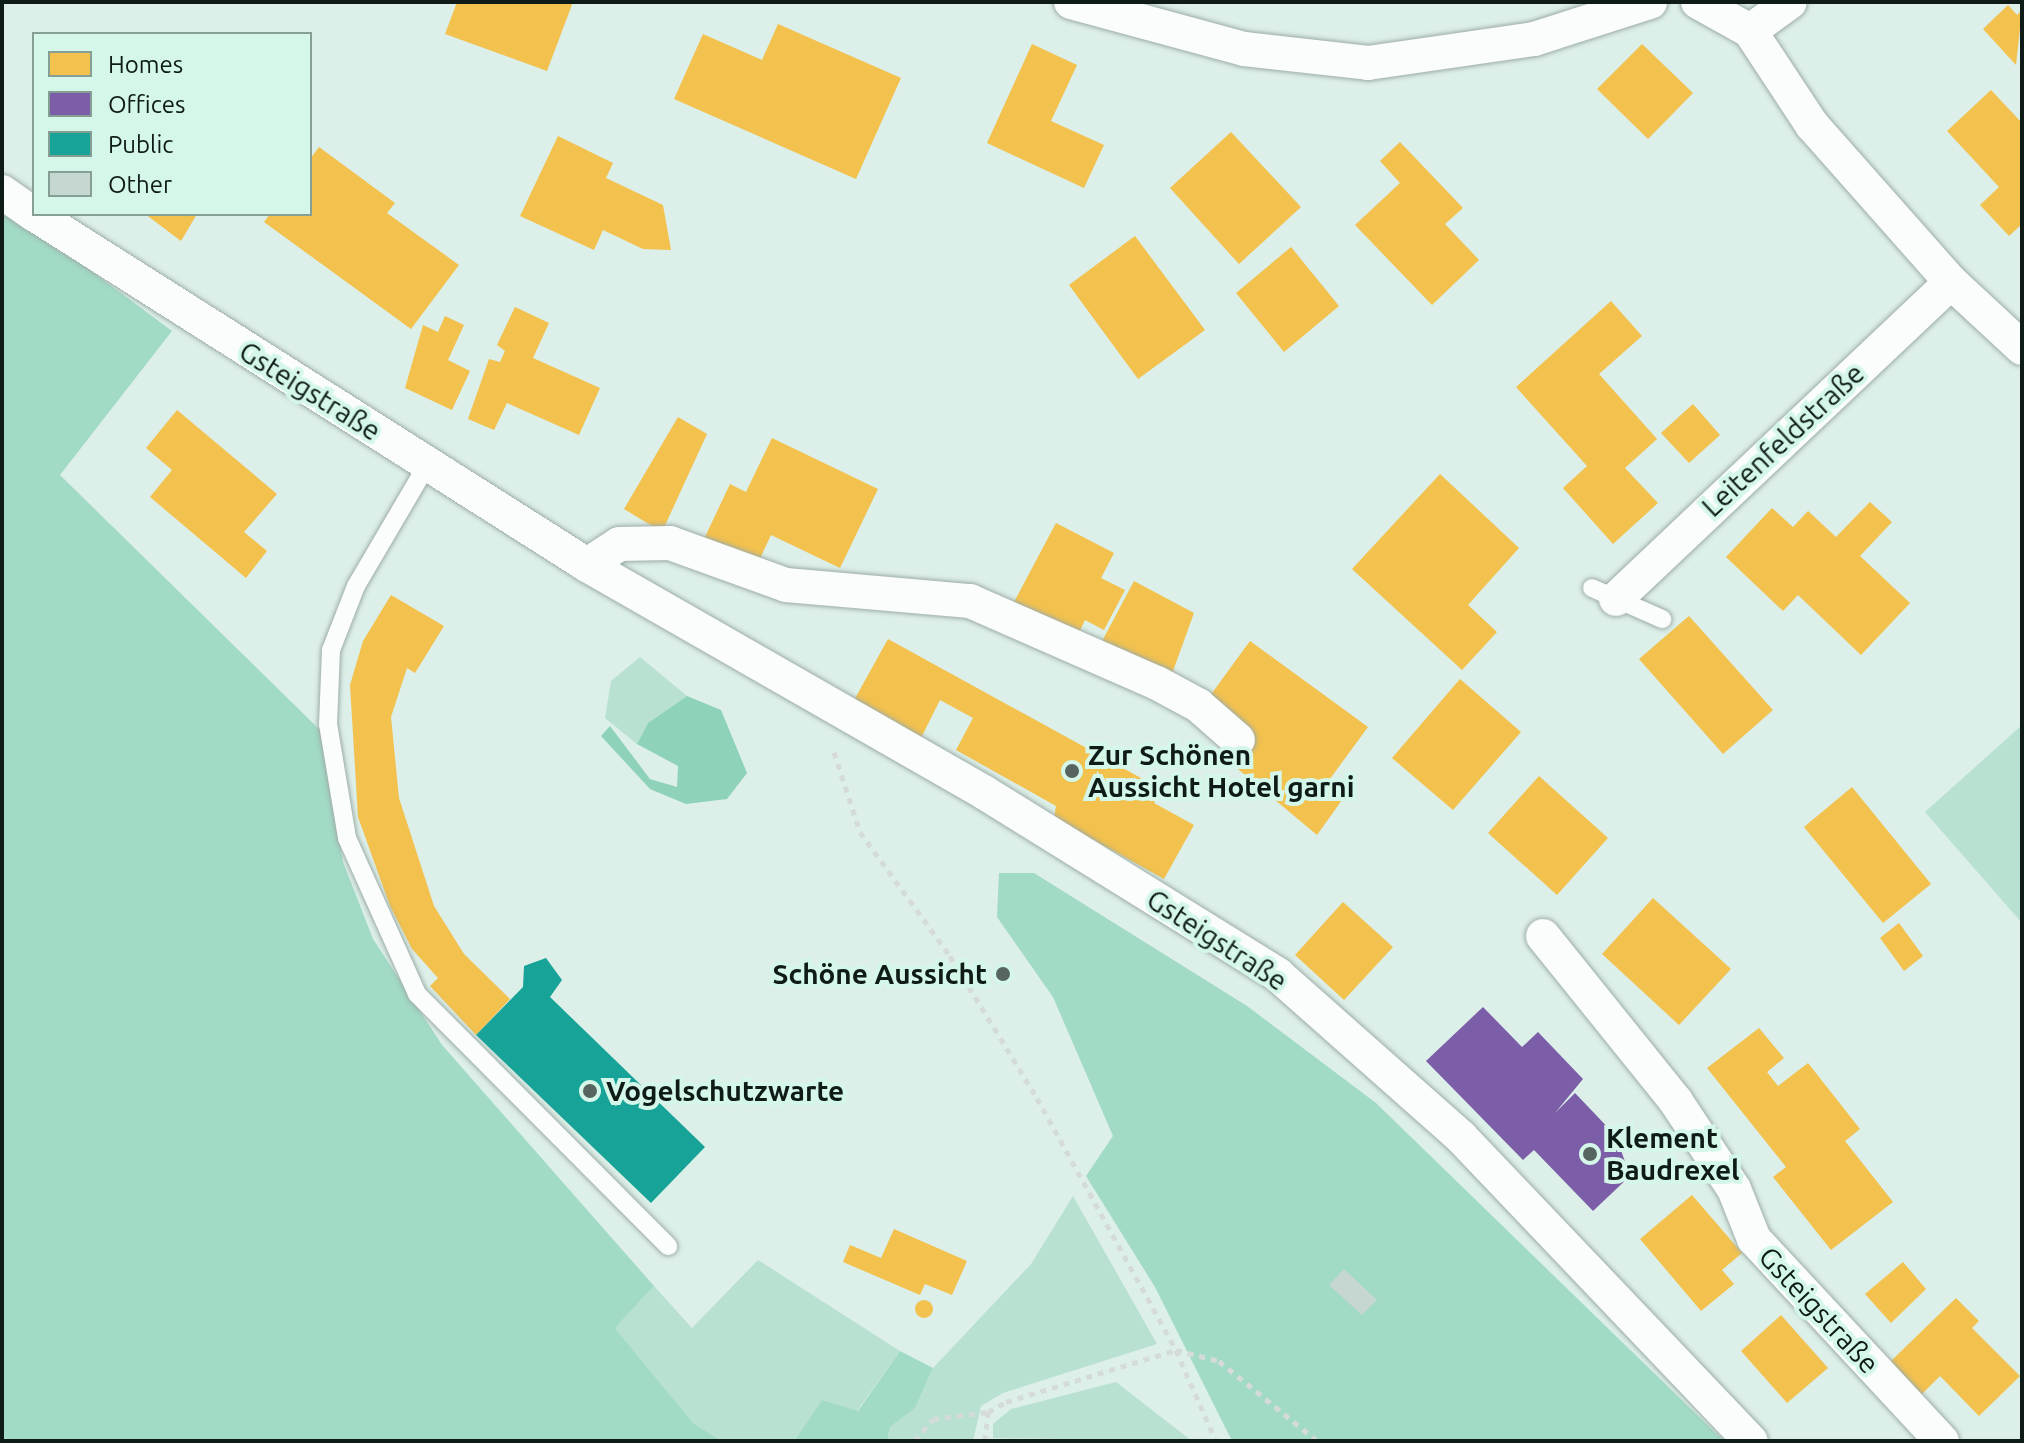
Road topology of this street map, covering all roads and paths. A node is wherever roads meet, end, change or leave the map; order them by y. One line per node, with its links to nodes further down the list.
1 (1071, 2): 2 (street)
2 (1650, 2)
3 (1698, 2): 5 (street)
4 (1790, 2): 5 (street)
5 (1750, 31): 9 (street)
6 (2, 192): 7 (street, Gsteigstraße)
7 (32, 213)
8 (37, 216): 11 (street, Gsteigstraße)
9 (1951, 282): 10 (street); 13 (street, Leitenfeldstraße)
10 (2022, 348)
11 (427, 465): 12 (street, Gsteigstraße); 18 (lane)
12 (587, 565): 15 (street, Gsteigstraße); 16 (street)
13 (1604, 594): 14 (lane)
14 (1662, 619)
15 (819, 703): 19 (path); 25 (street, Gsteigstraße)
16 (1238, 740)
17 (1543, 936): 26 (street, Gsteigstraße)
18 (668, 1246)
19 (1176, 1350): 20 (path); 23 (path); 24 (path)
20 (988, 1412): 21 (path); 22 (path)
21 (915, 1441)
22 (985, 1441)
23 (1216, 1441)
24 (1317, 1441)
25 (1751, 1441)
26 (1942, 1441)

